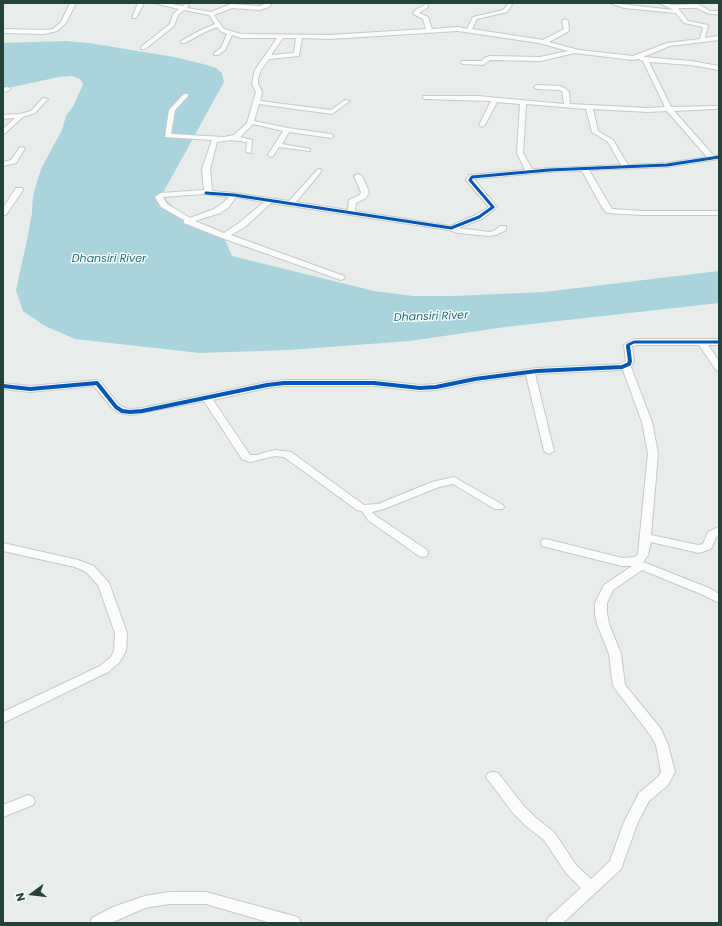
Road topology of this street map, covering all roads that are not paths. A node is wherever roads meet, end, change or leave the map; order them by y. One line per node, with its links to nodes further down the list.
1 (73, 3): 21 (street)
2 (141, 3): 16 (street)
3 (157, 3): 12 (street)
4 (191, 3): 12 (street)
5 (269, 3): 15 (street)
6 (613, 3): 13 (street)
7 (662, 3): 11 (street)
8 (509, 4): 20 (street)
9 (682, 5): 11 (street); 14 (street)
10 (426, 6): 19 (street)
11 (674, 7): 13 (street)
12 (182, 8): 15 (street); 29 (street)
13 (678, 12): 26 (street)
14 (719, 13)
15 (211, 14): 18 (street)
16 (134, 17)
17 (565, 21): 28 (street)
18 (219, 25): 22 (street); 27 (street)
19 (429, 30): 20 (street); 24 (street)
20 (468, 30): 28 (street)
21 (3, 31)
22 (230, 34): 23 (street); 31 (street)
23 (281, 37): 24 (street); 32 (street)
24 (299, 37): 32 (street)
25 (719, 38): 26 (street)
26 (702, 40): 33 (street)
27 (183, 42)
28 (544, 42): 30 (street)
29 (142, 48)
30 (574, 51): 33 (street); 35 (street)
31 (216, 54)
32 (267, 57): 43 (street)
33 (639, 57): 34 (street)
34 (645, 60): 36 (street); 48 (street)
35 (463, 62)
36 (719, 68)
37 (537, 87): 45 (street)
38 (186, 95): 56 (street)
39 (425, 97): 41 (street)
40 (45, 99): 49 (street)
41 (495, 99): 44 (street); 52 (street)
42 (347, 101): 43 (street)
43 (256, 102): 51 (street)
44 (523, 102): 45 (street); 69 (street)
45 (567, 105): 46 (street)
46 (589, 106): 48 (street); 66 (street)
47 (716, 107): 48 (street)
48 (669, 109): 63 (street)
49 (21, 116): 50 (street); 54 (street)
50 (3, 117)
51 (251, 122): 53 (street); 57 (street)
52 (482, 125)
53 (286, 130): 55 (street); 58 (street)
54 (3, 134)
55 (331, 136)
56 (223, 138): 57 (street); 72 (street)
57 (232, 138): 61 (street)
58 (277, 145): 60 (street); 62 (street)
59 (22, 148): 65 (street)
60 (308, 150)
61 (249, 152)
62 (271, 155)
63 (711, 157): 64 (street); 66 (street)
64 (719, 157)
65 (3, 164)
66 (626, 167): 67 (street)
67 (586, 169): 69 (street); 78 (street)
68 (320, 171): 75 (street)
69 (530, 172): 80 (street)
70 (358, 176): 77 (street)
71 (19, 190): 76 (street)
72 (206, 193): 73 (street); 79 (street)
73 (234, 195): 74 (street); 79 (street)
74 (269, 200): 75 (street); 82 (street)
75 (290, 204): 77 (street)
76 (3, 213)
77 (351, 213): 80 (street)
78 (719, 213)
79 (187, 221): 82 (street)
80 (450, 228): 81 (street)
81 (503, 228)
82 (225, 236): 83 (street)
83 (341, 278)
84 (702, 342): 85 (street); 86 (street); 87 (street)
85 (719, 342)
86 (626, 366): 88 (street); 95 (street)
87 (719, 368)
88 (530, 372): 90 (street); 91 (street)
89 (3, 386): 90 (street)
90 (206, 398): 93 (street)
91 (549, 451)
92 (499, 507): 93 (street)
93 (368, 509): 98 (street)
94 (719, 531): 95 (street)
95 (646, 537): 99 (street)
96 (546, 544): 99 (street)
97 (3, 547): 101 (street)
98 (423, 553)
99 (635, 564): 100 (street); 105 (street)
100 (719, 599)
101 (3, 718)
102 (493, 777): 105 (street)
103 (28, 800): 104 (street)
104 (3, 811)
105 (590, 889): 108 (street)
106 (97, 923): 107 (street)
107 (294, 923)
108 (553, 923)

